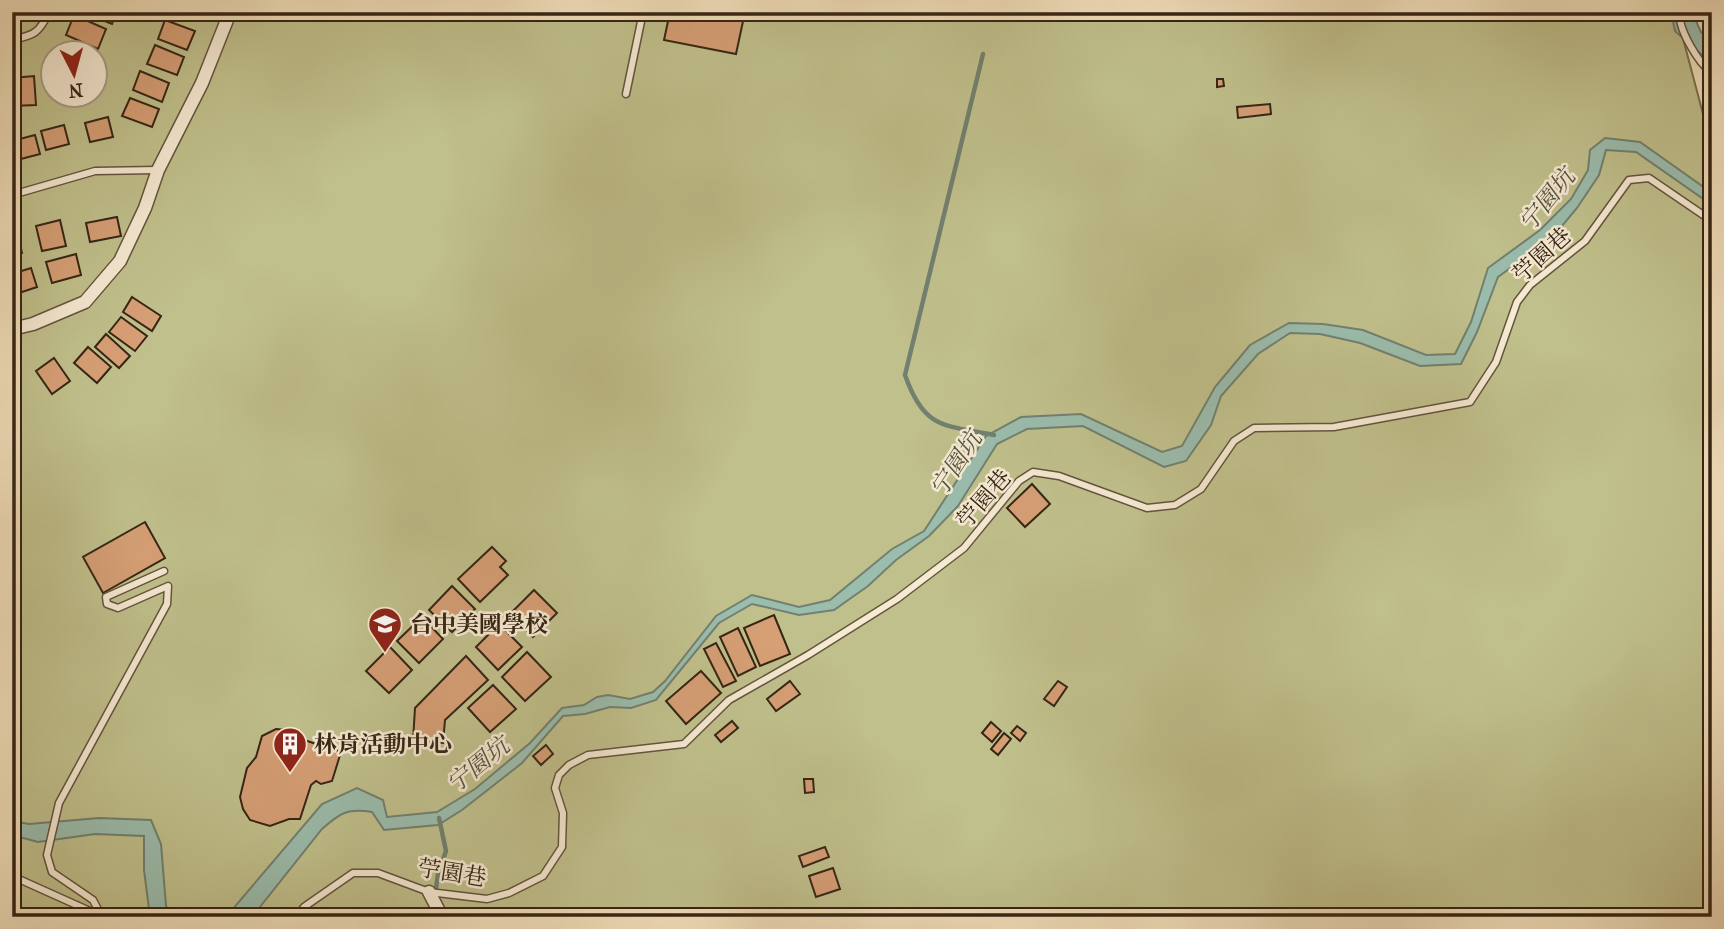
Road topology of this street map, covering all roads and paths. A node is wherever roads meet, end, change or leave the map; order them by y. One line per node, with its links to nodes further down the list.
1 (49, 12): 5 (lane)
2 (227, 12): 8 (street)
3 (643, 12): 7 (lane)
4 (1680, 12): 6 (lane)
5 (12, 40)
6 (1712, 73)
7 (626, 94)
8 (158, 170): 9 (lane); 11 (street)
9 (12, 194)
10 (1712, 220): 14 (lane, 苧園巷)
11 (12, 329)
12 (164, 571): 15 (lane)
13 (12, 876): 15 (lane)
14 (429, 892): 16 (lane, 苧園巷); 17 (street)
15 (102, 917)
16 (296, 917)
17 (442, 917)

